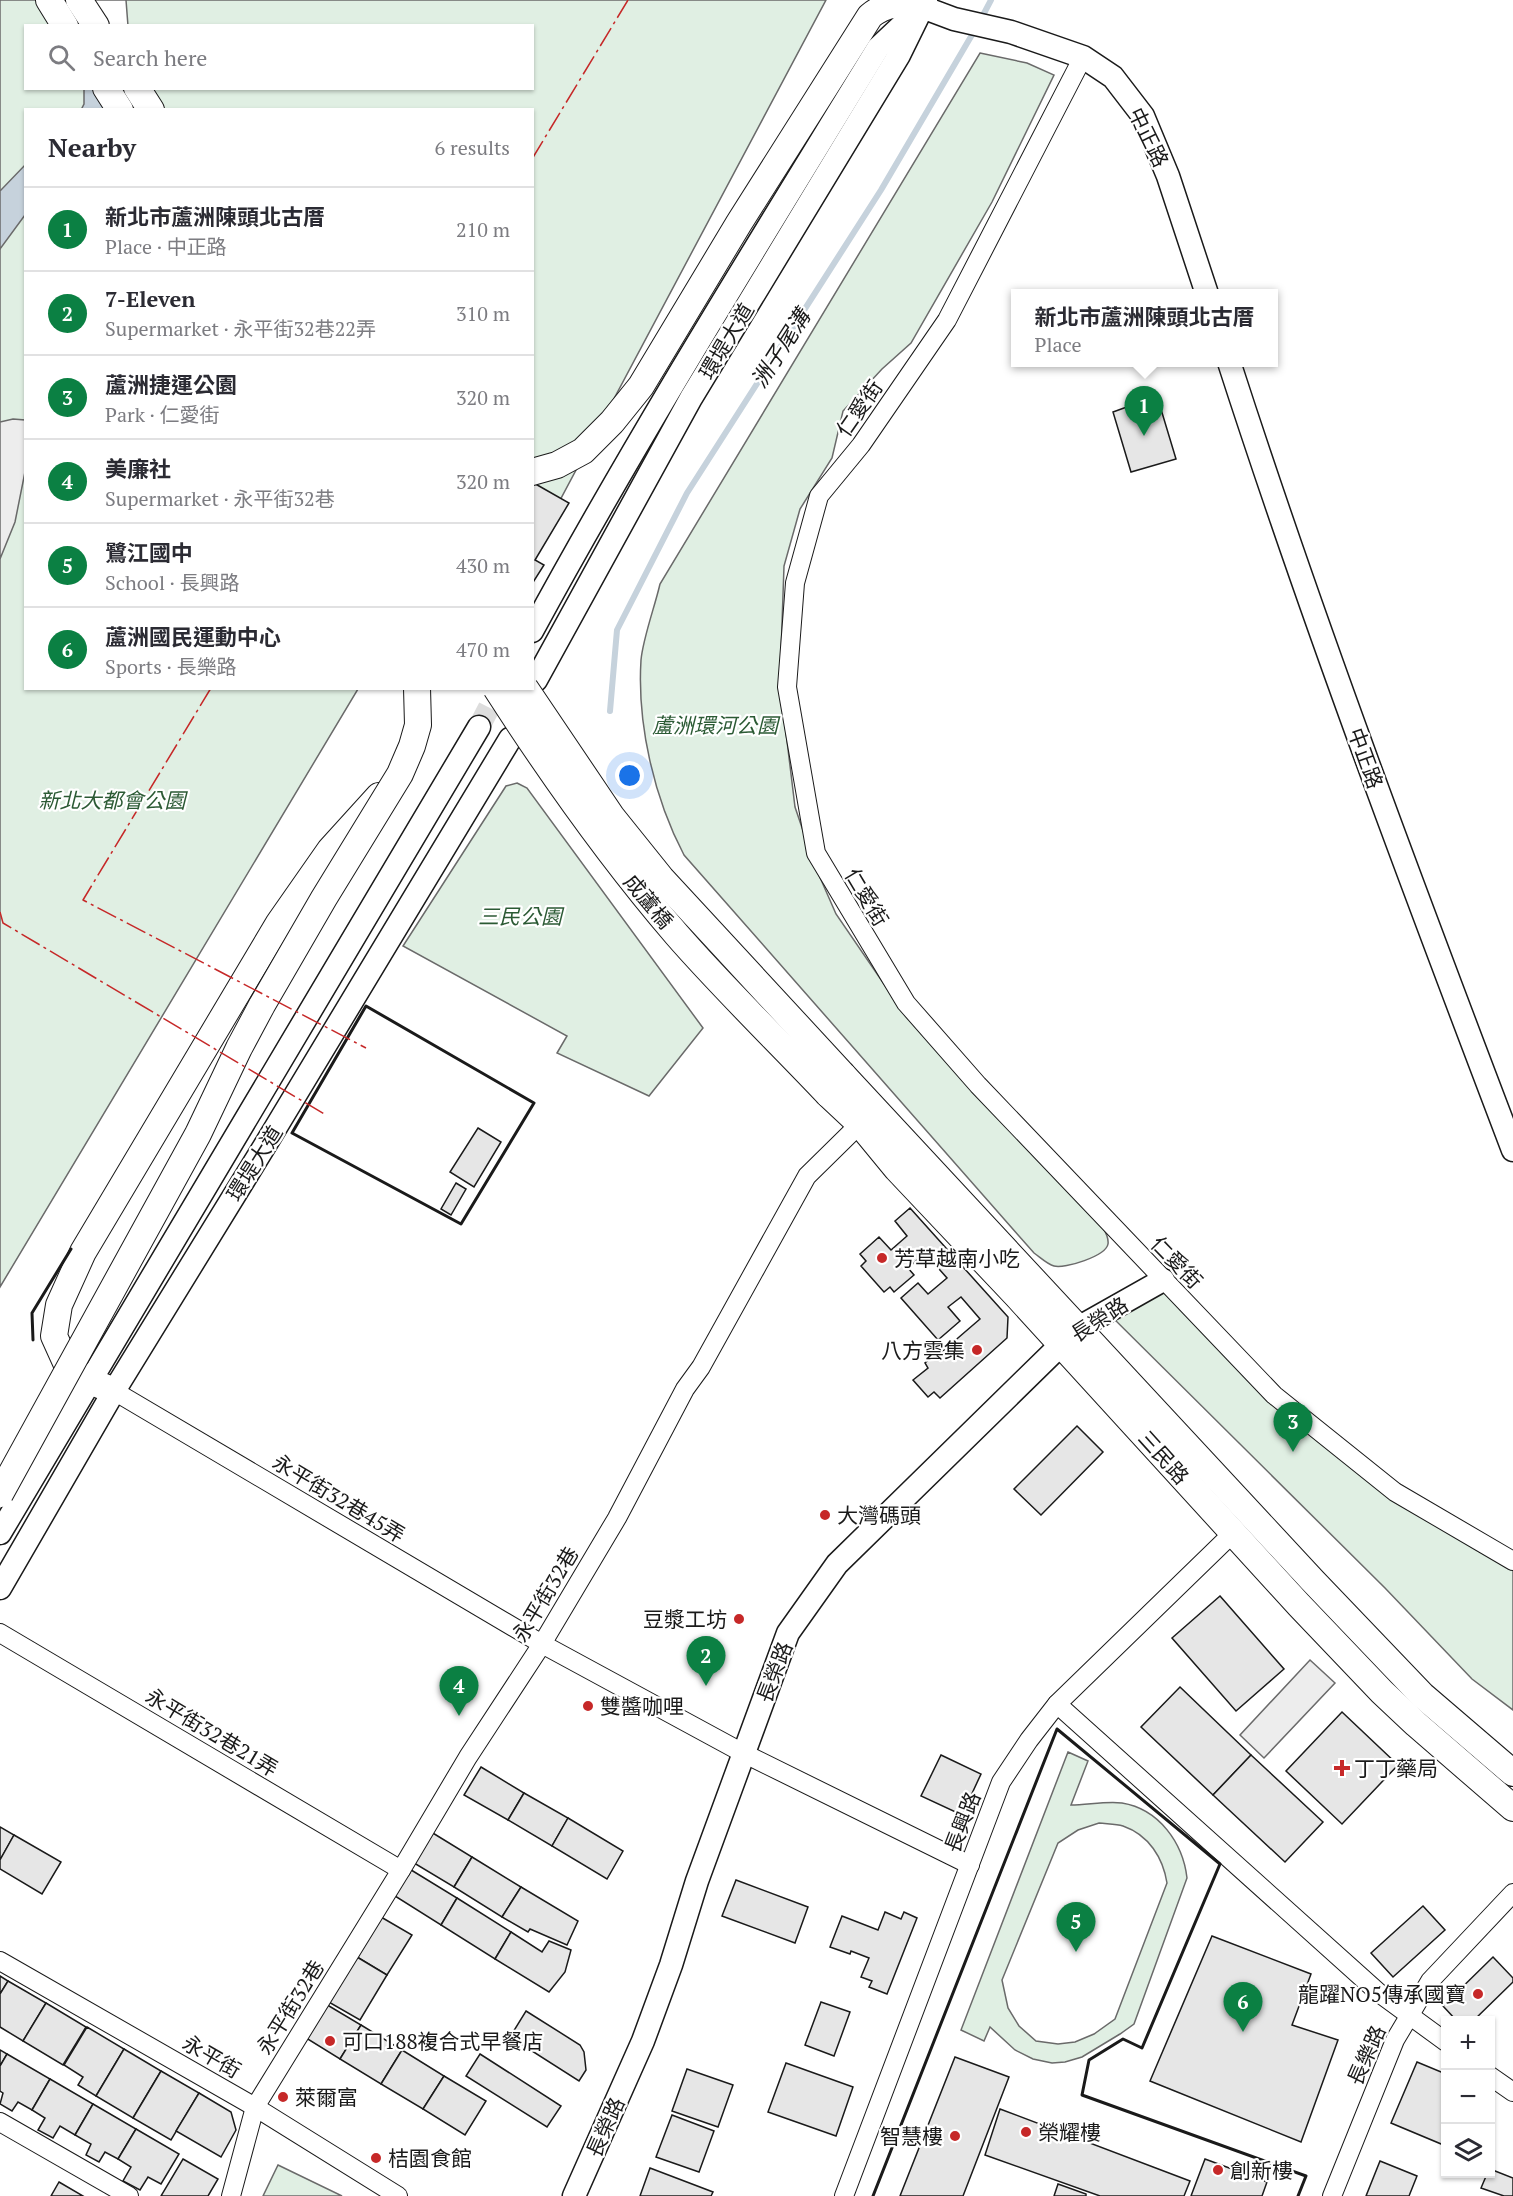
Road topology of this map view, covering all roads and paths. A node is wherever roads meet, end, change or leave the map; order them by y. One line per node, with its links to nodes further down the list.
1 (49, 0): 4 (main road)
2 (79, 0): 5 (main road)
3 (924, 2): 6 (street, 中正路); 13 (main road); 14 (street, 環堤大道); 15 (street, 環堤大道)
4 (64, 24)
5 (95, 24)
6 (1083, 57): 11 (street, 中正路); 25 (street, 仁愛街)
7 (107, 90): 9 (main road)
8 (138, 90): 10 (main road)
9 (119, 108)
10 (150, 108)
11 (1205, 289)
12 (1230, 367): 24 (street, 中正路)
13 (534, 471)
14 (534, 627)
15 (534, 679)
16 (534, 689): 22 (main road, 成蘆橋, bridge)
17 (417, 690): 21 (main road, bridge)
18 (497, 690): 22 (main road, 成蘆橋, bridge)
19 (479, 727): 27 (street, 環堤大道)
20 (510, 739): 28 (street, 環堤大道)
21 (400, 774): 27 (main road, bridge); 29 (main road, bridge)
22 (835, 1084): 23 (main road, 三民路)
23 (868, 1116): 26 (main road, 三民路); 35 (street, 永平街32巷)
24 (1513, 1150)
25 (1163, 1280): 26 (street, 長榮路); 32 (street, 仁愛街)
26 (1070, 1336): 31 (main road, 三民路); 37 (street, 長榮路); 38 (main road, 三民路)
27 (90, 1381): 28 (main road); 30 (street, 環堤大道)
28 (114, 1390): 33 (street, 環堤大道); 35 (street, 永平街32巷45弄)
29 (0, 1494)
30 (0, 1533)
31 (1233, 1533): 36 (street, 長興路); 39 (main road, 三民路)
32 (1513, 1561)
33 (0, 1587)
34 (0, 1633): 41 (street, 永平街32巷21弄)
35 (542, 1644): 37 (street, 永平街32巷45弄); 41 (street, 永平街32巷)
36 (1057, 1704): 40 (street, 長興路); 44 (street)
37 (743, 1753): 40 (street, 永平街32巷45弄); 53 (street, 長榮路)
38 (1513, 1773)
39 (1513, 1808)
40 (969, 1865): 54 (street, 長興路)
41 (401, 1870): 48 (street, 永平街32巷)
42 (1513, 1893): 44 (street, 長樂路)
43 (0, 1961): 48 (street, 永平街)
44 (1409, 2016): 45 (street); 55 (street, 長樂路)
45 (1441, 2038)
46 (1495, 2079): 47 (street)
47 (1513, 2092)
48 (255, 2107): 51 (street, 永平街32巷); 52 (street, 永平街)
49 (0, 2122): 50 (street)
50 (129, 2196)
51 (231, 2196)
52 (398, 2196)
53 (574, 2196)
54 (844, 2196)
55 (1332, 2196)

